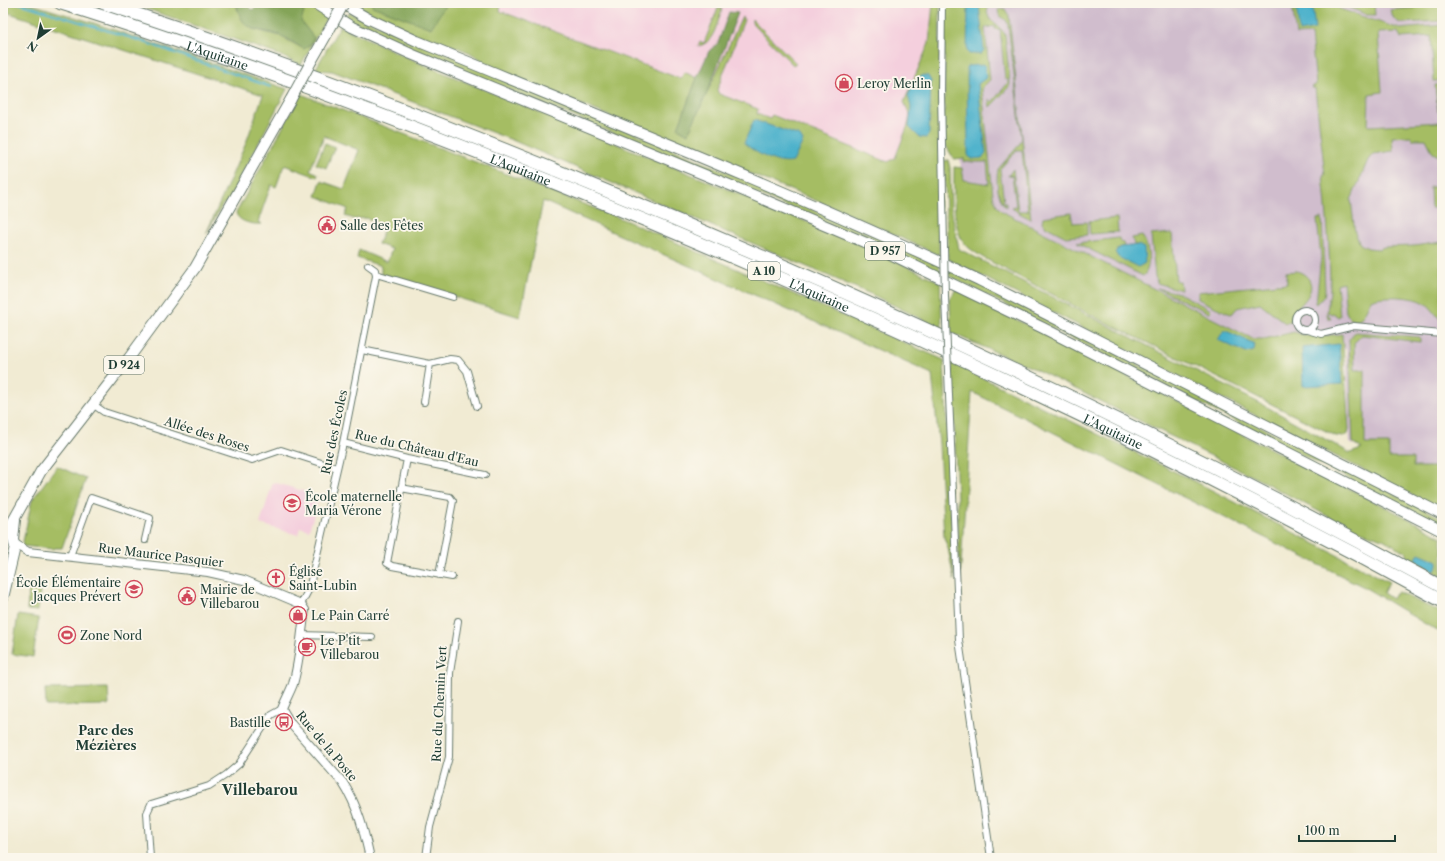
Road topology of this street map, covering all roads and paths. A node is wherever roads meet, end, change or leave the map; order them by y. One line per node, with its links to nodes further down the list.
1 (60, 3): 34 (highway, L'Aquitaine / A 10)
2 (103, 3): 32 (highway, L'Aquitaine / A 10)
3 (314, 3): 24 (main road, D 957)
4 (342, 3): 16 (main road, D 924, bridge); 23 (main road, D 957)
5 (942, 3): 43 (street, bridge)
6 (368, 265): 7 (street)
7 (376, 274): 8 (street); 13 (street, Rue des Écoles)
8 (453, 297)
9 (1314, 325): 10 (street); 10 (street); 11 (street)
10 (1307, 330): 11 (street)
11 (1326, 332): 12 (street)
12 (1442, 334)
13 (362, 350): 14 (street); 18 (street, Rue des Écoles)
14 (430, 364): 15 (street); 17 (street)
15 (424, 402)
16 (94, 405): 20 (street, Allée des Roses); 25 (main road, D 924)
17 (477, 406)
18 (343, 443): 19 (street, Rue du Château d'Eau); 20 (street, Rue des Écoles)
19 (407, 459): 21 (street, Rue du Château d'Eau); 22 (street)
20 (337, 468): 35 (street, Rue des Écoles)
21 (485, 475)
22 (401, 488): 30 (street); 30 (street)
23 (1442, 514)
24 (1442, 531)
25 (9, 540): 27 (street, Rue Maurice Pasquier); 28 (main road, D 924)
26 (145, 540): 29 (street)
27 (28, 552): 28 (street); 29 (street, Rue Maurice Pasquier)
28 (13, 556): 33 (main road, D 924)
29 (70, 556): 35 (street, Rue Maurice Pasquier)
30 (439, 575): 31 (street)
31 (452, 577)
32 (1442, 587)
33 (3, 598)
34 (1442, 601)
35 (302, 604): 37 (street, Rue de la Poste)
36 (458, 621): 42 (street, Rue du Chemin Vert)
37 (301, 635): 38 (street); 39 (street, Rue de la Poste)
38 (372, 637)
39 (282, 710): 40 (street); 41 (street, Rue de la Poste)
40 (150, 858)
41 (370, 858)
42 (426, 858)
43 (991, 858)

